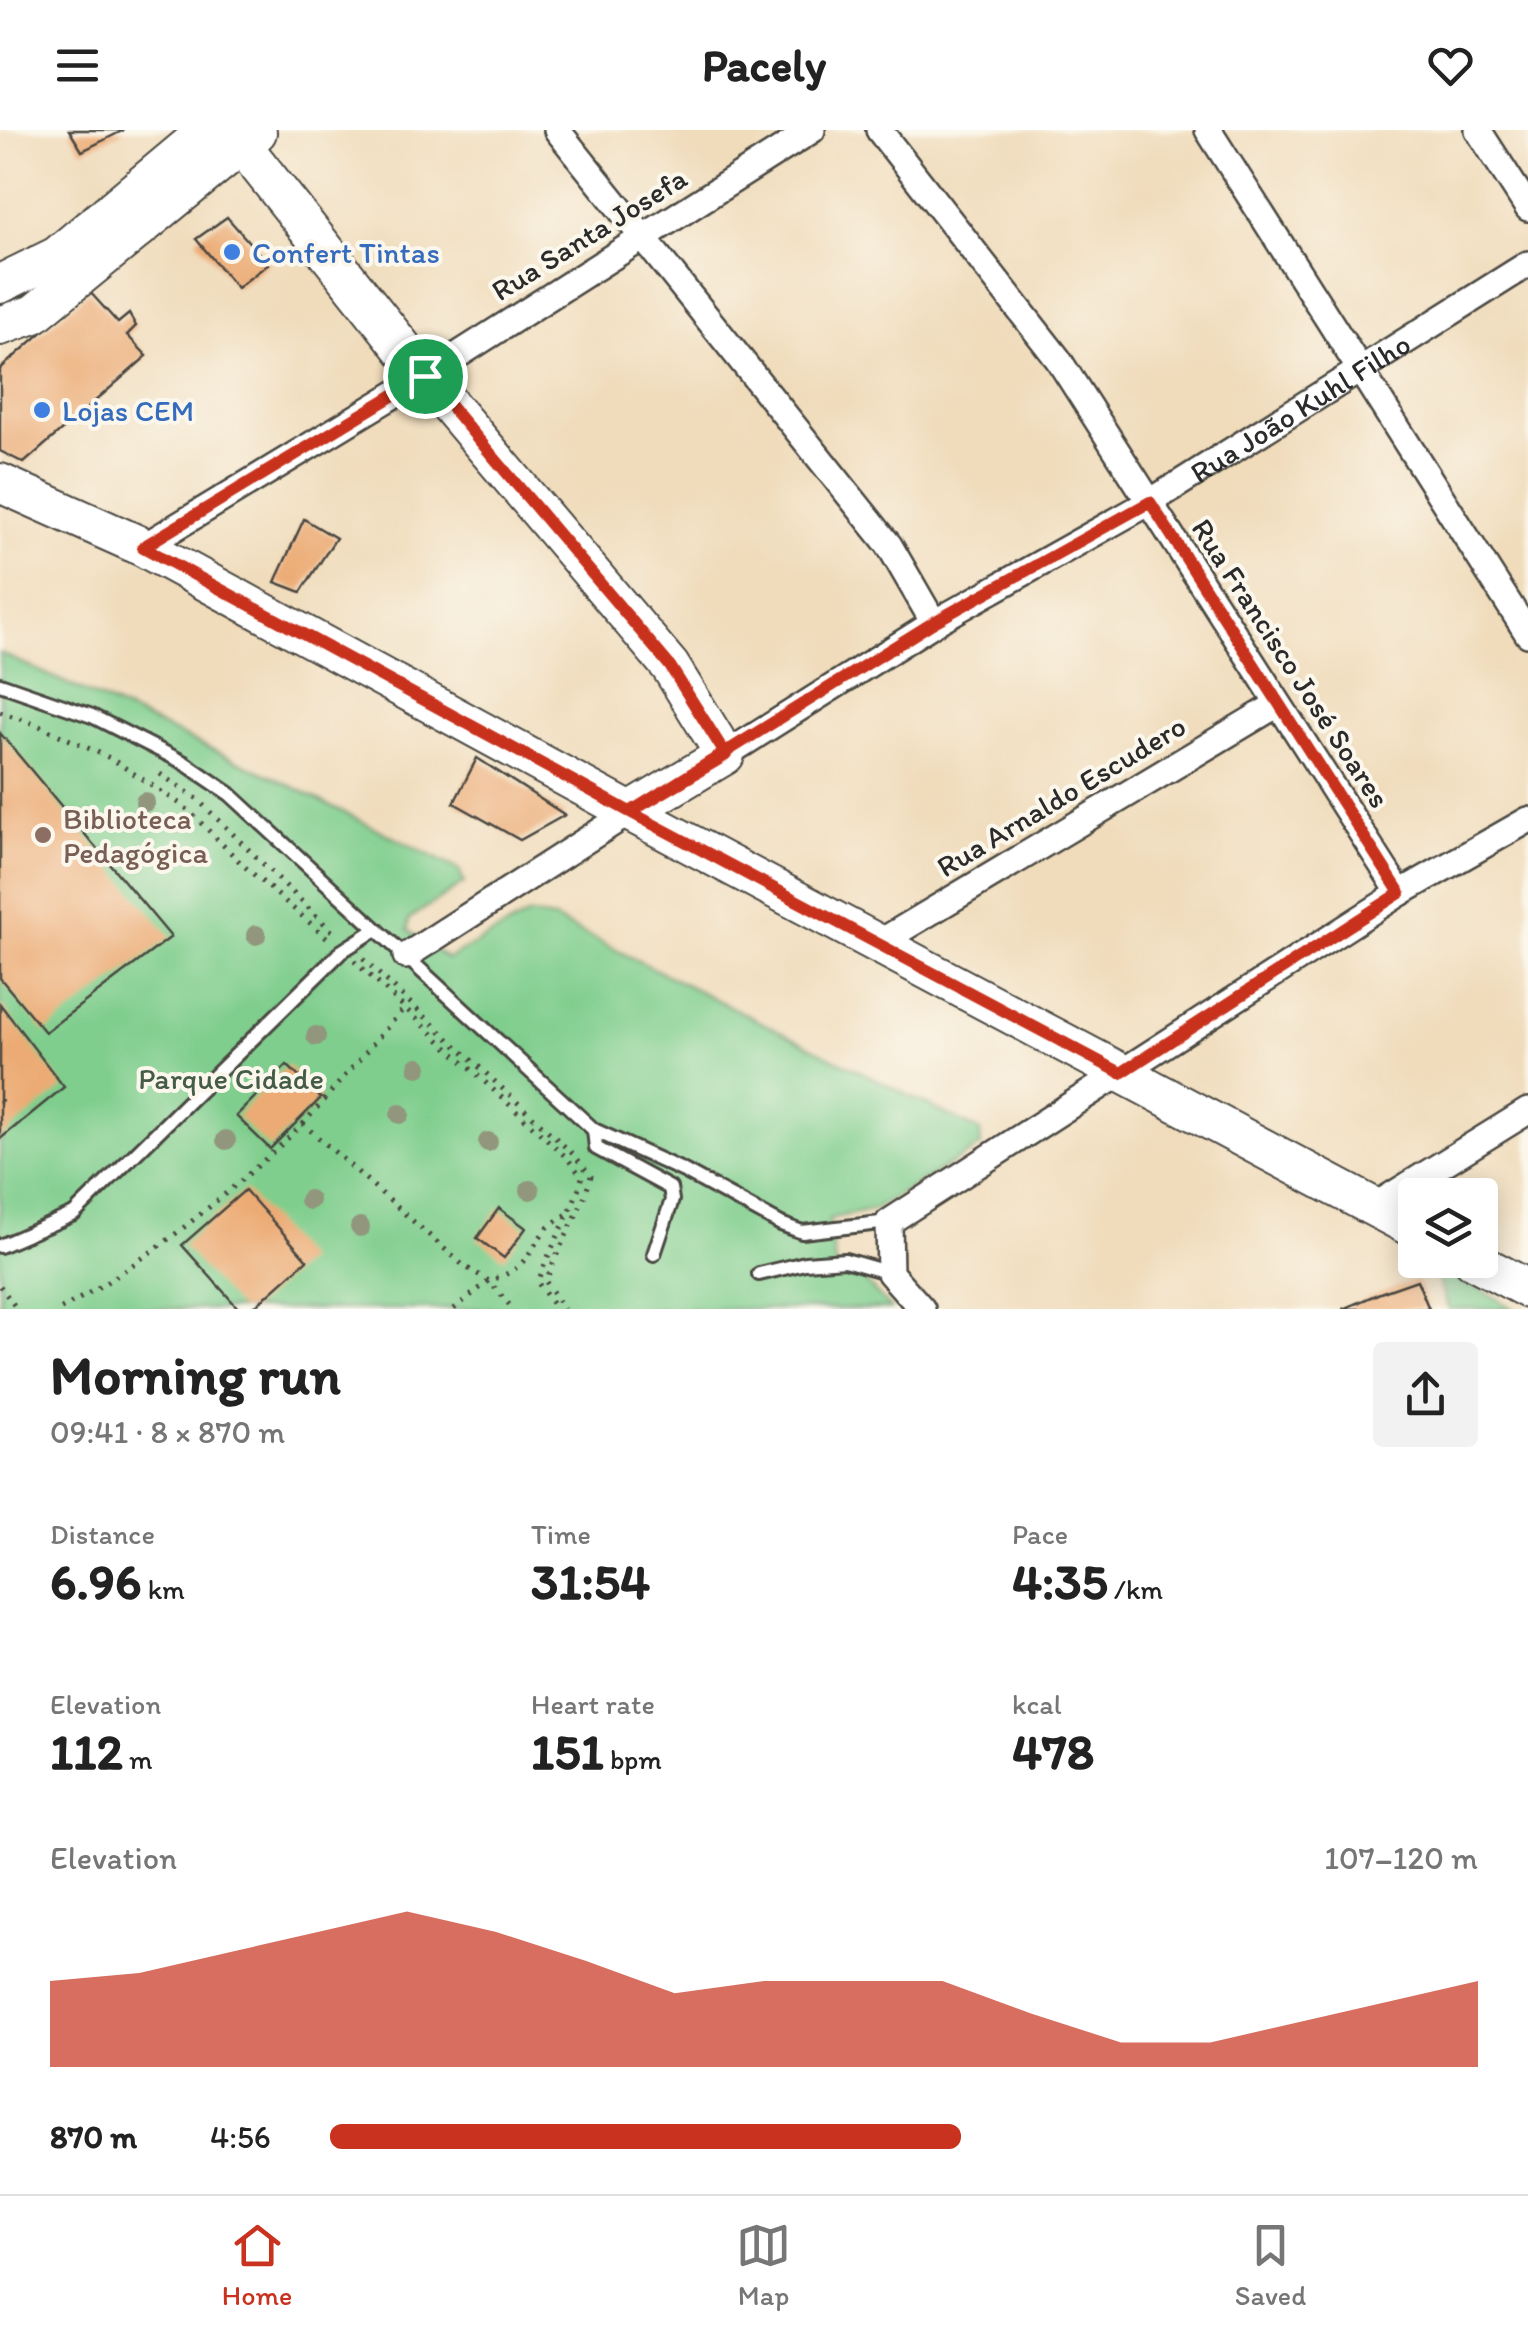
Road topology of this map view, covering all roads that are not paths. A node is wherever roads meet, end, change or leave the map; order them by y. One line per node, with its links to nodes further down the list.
1 (556, 130): 8 (street)
2 (812, 130): 8 (street, Rua Santa Josefa)
3 (879, 130): 15 (street, Rua Francisco José Soares)
4 (1208, 130): 12 (street)
5 (1478, 130): 7 (street)
6 (234, 134): 10 (main road); 11 (main road); 13 (main road)
7 (1528, 208)
8 (643, 238): 13 (street, Rua Santa Josefa); 17 (street)
9 (1528, 264): 12 (street, Rua João Kuhl Filho)
10 (0, 284)
11 (0, 326)
12 (1361, 370): 15 (street, Rua João Kuhl Filho); 18 (street)
13 (425, 376): 16 (street, Rua Santa Josefa); 21 (main road)
14 (0, 483): 16 (main road)
15 (1150, 502): 17 (street, Rua João Kuhl Filho); 20 (street, Rua Francisco José Soares)
16 (143, 547): 22 (main road)
17 (934, 622): 21 (street, Rua João Kuhl Filho)
18 (1528, 634)
19 (0, 684): 25 (lane)
20 (1278, 704): 24 (street, Rua Francisco José Soares); 26 (street, Rua Arnaldo Escudero)
21 (726, 755): 22 (main road, Rua João Kuhl Filho)
22 (630, 812): 26 (main road); 27 (street, Rua João Kuhl Filho)
23 (1528, 820): 24 (street)
24 (1400, 893): 28 (street)
25 (375, 930): 27 (lane); 34 (lane)
26 (877, 944): 28 (main road)
27 (406, 956): 30 (lane)
28 (1121, 1073): 31 (main road); 33 (street)
29 (1528, 1110): 31 (street)
30 (594, 1130): 33 (lane); 35 (lane)
31 (1372, 1206): 32 (main road)
32 (1398, 1220)
33 (889, 1222): 36 (street)
34 (0, 1246)
35 (654, 1254)
36 (890, 1273): 38 (lane); 40 (street)
37 (1498, 1273): 39 (main road)
38 (759, 1274)
39 (1528, 1289)
40 (922, 1309)

